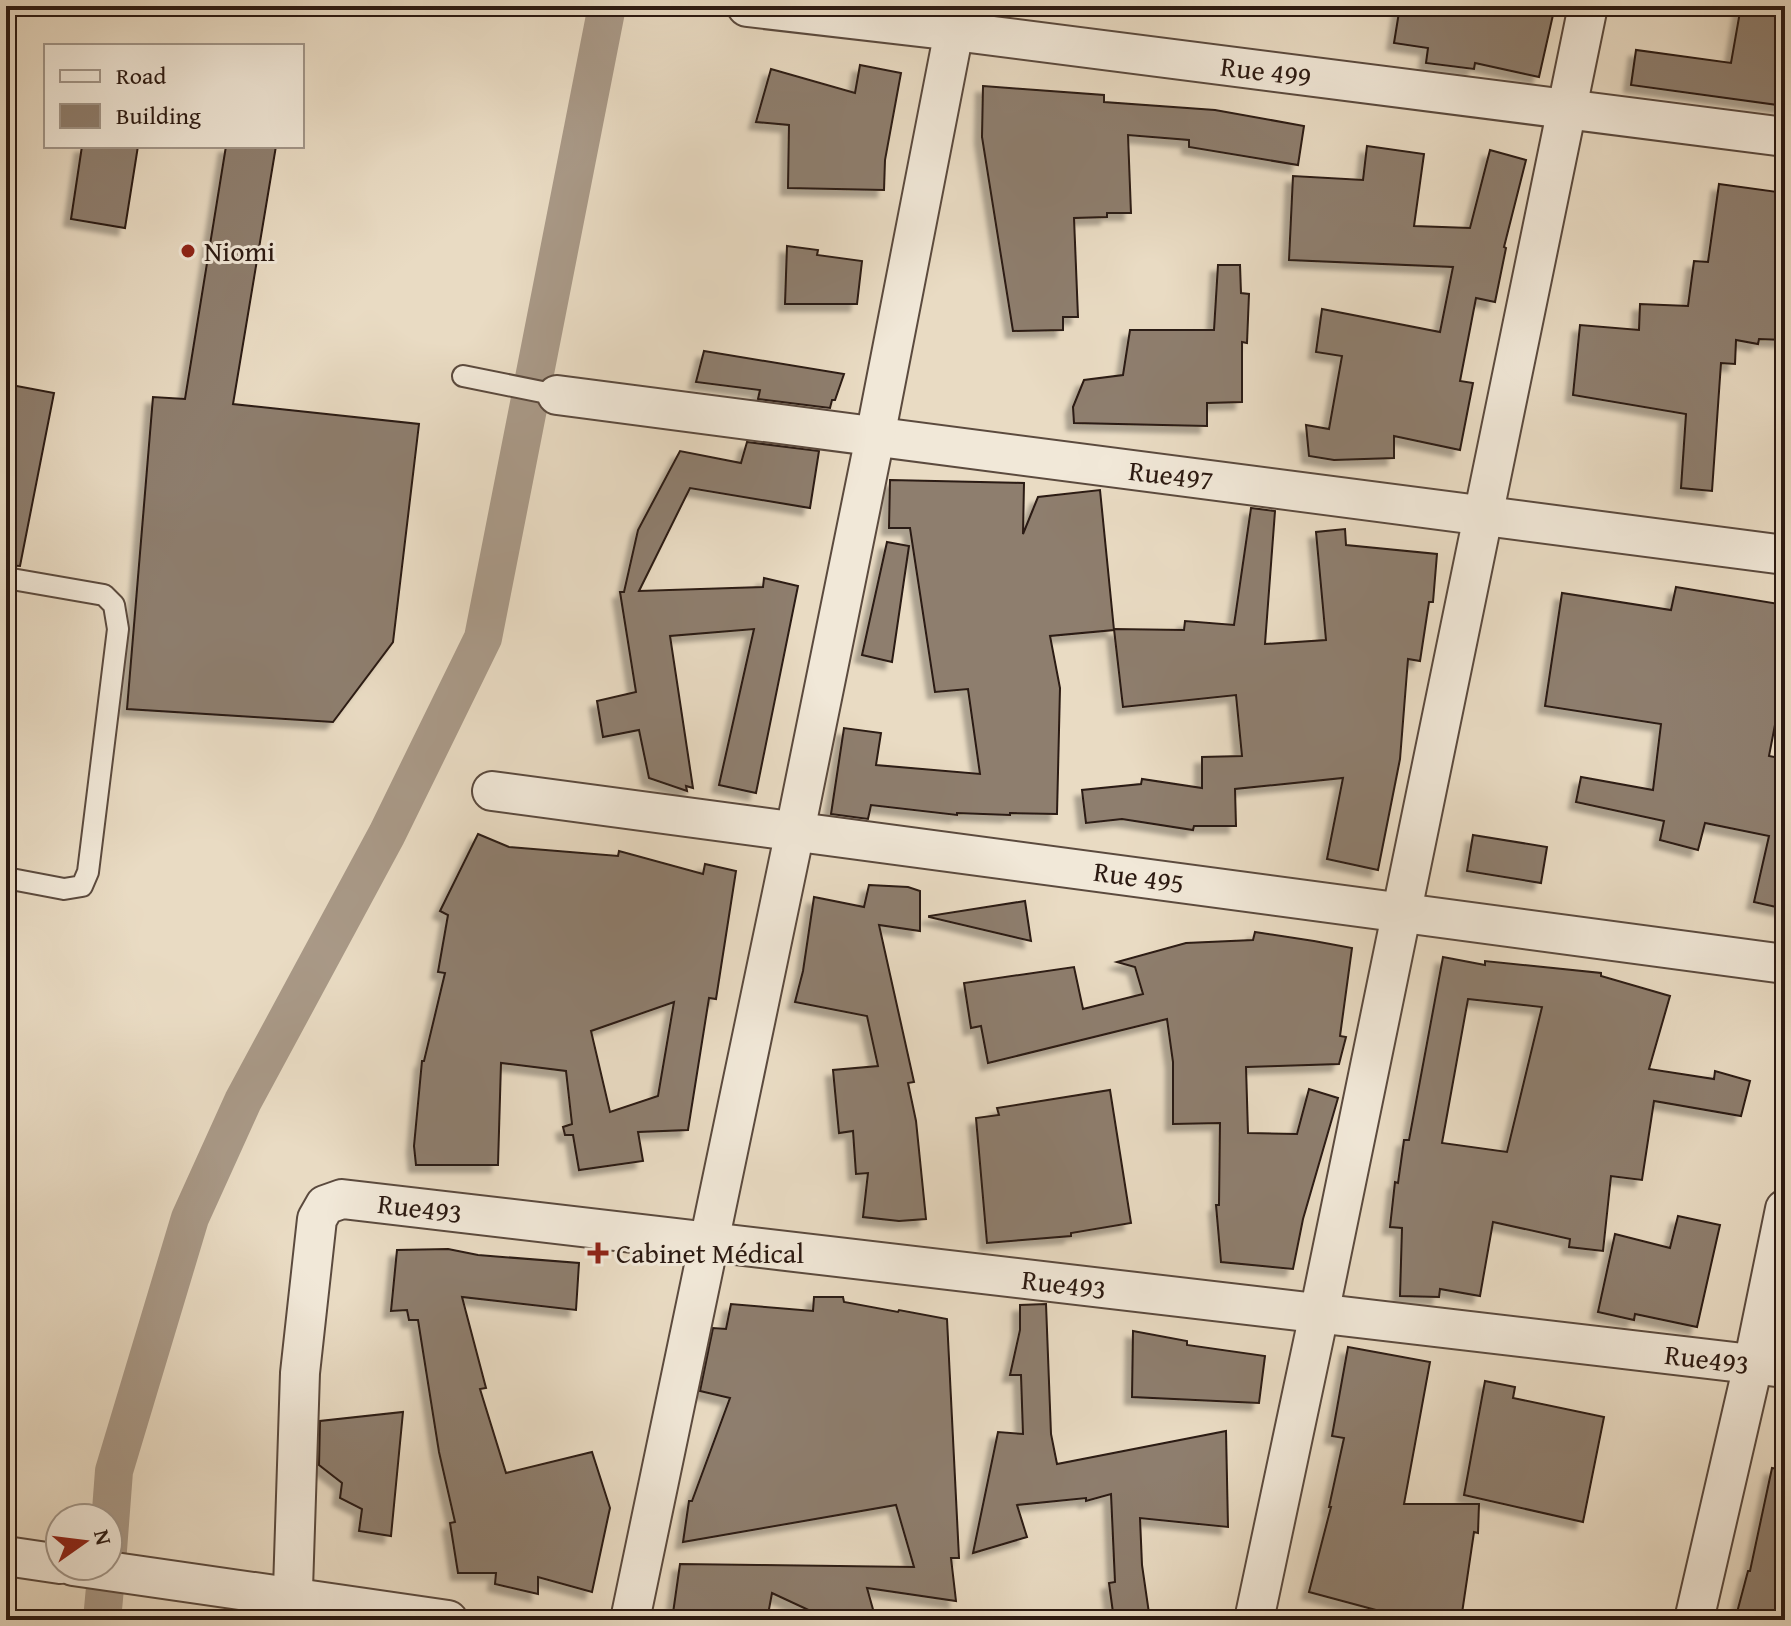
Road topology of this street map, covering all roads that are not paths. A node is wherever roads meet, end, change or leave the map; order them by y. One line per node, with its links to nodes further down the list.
1 (1588, 6): 4 (street)
2 (747, 7): 3 (street, Rue 499)
3 (955, 19): 4 (street, Rue 499); 8 (street)
4 (1566, 109): 5 (street, Rue 499); 9 (street)
5 (1785, 137)
6 (463, 376): 7 (lane)
7 (557, 395): 8 (street, Rue497)
8 (875, 437): 9 (street, Rue497); 13 (street)
9 (1483, 516): 10 (street, Rue497); 15 (street)
10 (1785, 555)
11 (6, 578): 14 (lane)
12 (492, 791): 13 (street, Rue 495)
13 (795, 831): 15 (street, Rue 495); 18 (street)
14 (6, 878)
15 (1401, 912): 16 (street, Rue 495); 19 (street)
16 (1785, 964)
17 (1785, 1209): 20 (street)
18 (709, 1242): 19 (street, Rue493); 24 (street, Rue493); 26 (street)
19 (1319, 1314): 20 (street, Rue493); 27 (street)
20 (1769, 1366): 28 (street)
21 (6, 1556): 22 (street)
22 (44, 1562)
23 (124, 1575): 24 (street)
24 (280, 1603): 25 (street)
25 (448, 1620)
26 (630, 1620)
27 (1254, 1620)
28 (1694, 1620)

